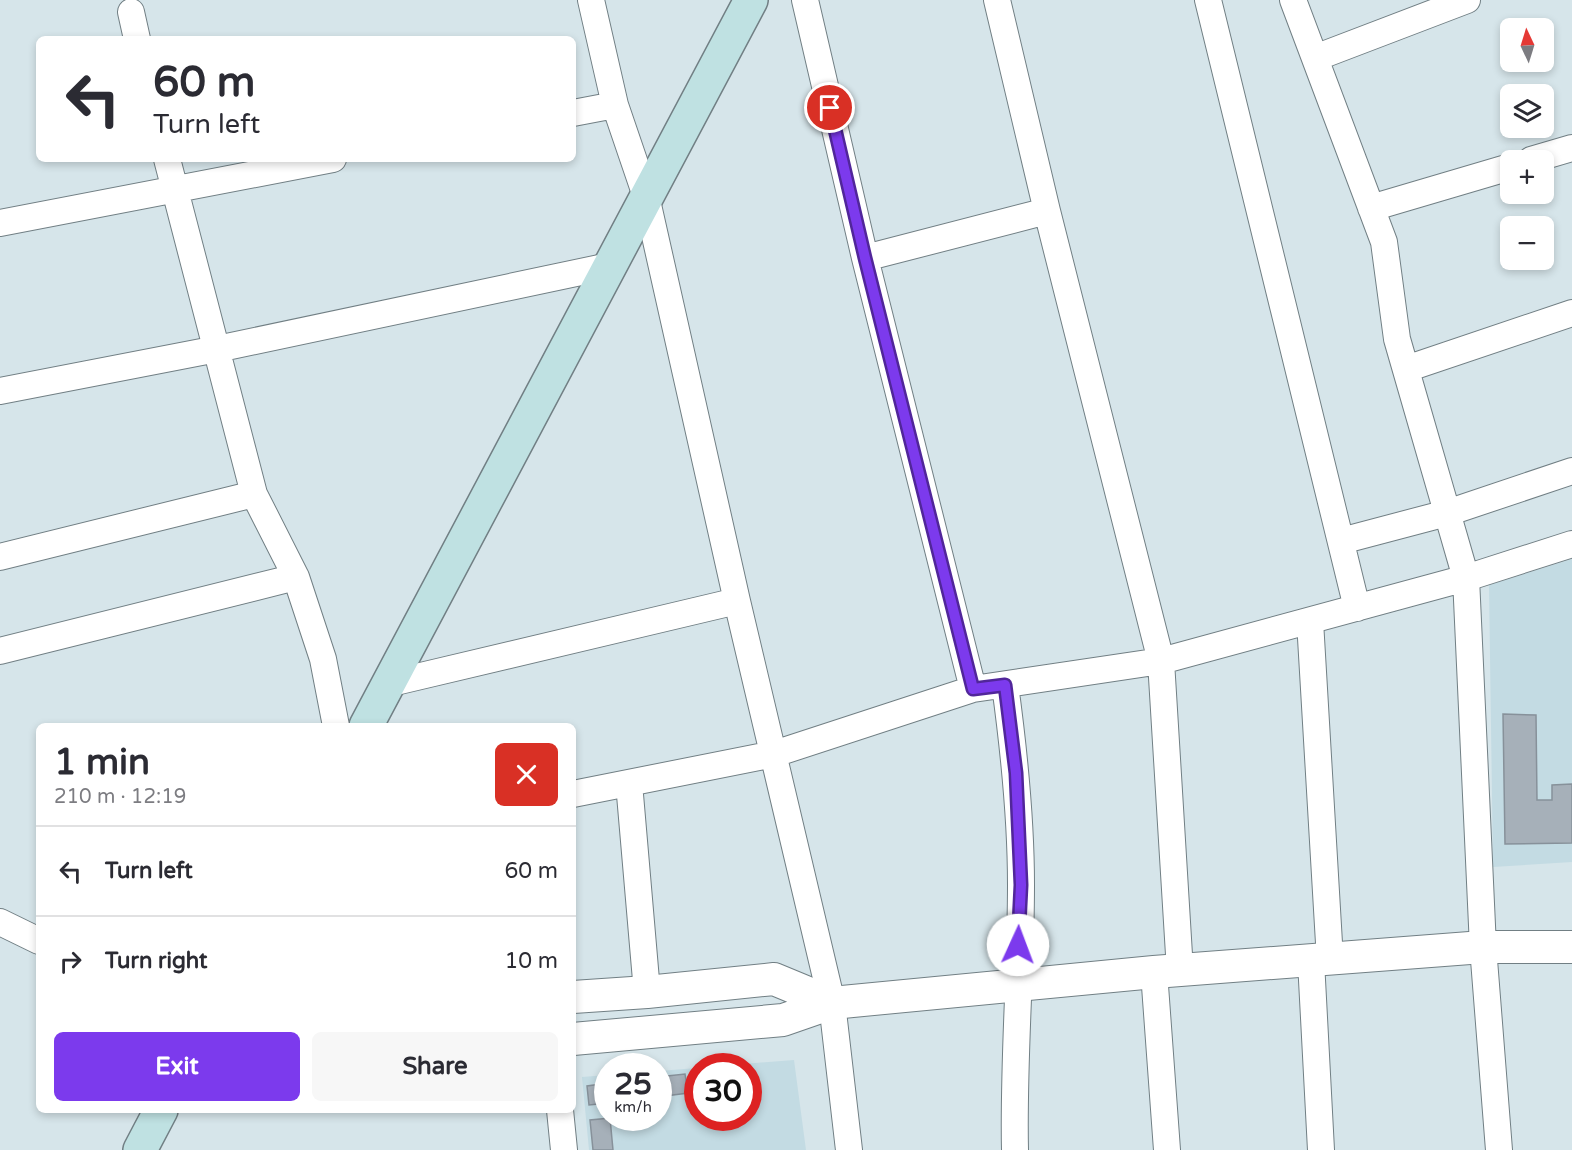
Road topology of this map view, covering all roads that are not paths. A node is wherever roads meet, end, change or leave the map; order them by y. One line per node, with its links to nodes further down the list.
1 (591, 0): 11 (street)
2 (751, 0): 19 (main road)
3 (805, 0): 23 (street)
4 (997, 0): 21 (street)
5 (1208, 0): 32 (street)
6 (1293, 0): 10 (street)
7 (1467, 0): 10 (street)
8 (131, 12): 9 (street)
9 (136, 36)
10 (1315, 58): 20 (street)
11 (615, 105): 12 (street); 19 (street)
12 (576, 112)
13 (1572, 148): 14 (street)
14 (1554, 153)
15 (168, 162): 18 (street)
16 (317, 162): 18 (street)
17 (1500, 170): 20 (street)
18 (176, 189): 22 (street); 26 (street)
19 (646, 196): 24 (main road); 37 (street)
20 (1371, 208): 27 (street)
21 (1047, 211): 23 (street); 41 (street)
22 (0, 223)
23 (865, 258): 44 (street)
24 (609, 266): 26 (street); 42 (main road)
25 (1572, 313): 27 (street)
26 (217, 349): 28 (street); 30 (street)
27 (1406, 369): 31 (street)
28 (0, 391)
29 (1572, 471): 31 (street)
30 (254, 494): 34 (street); 35 (street)
31 (1447, 513): 32 (street); 36 (street)
32 (1341, 542): 38 (street)
33 (1572, 544): 36 (street)
34 (0, 557)
35 (296, 577): 40 (street); 45 (street)
36 (1466, 578): 38 (street); 52 (street)
37 (737, 601): 42 (street); 47 (street)
38 (1357, 608): 39 (street)
39 (1310, 621): 41 (street); 54 (street)
40 (0, 651)
41 (1161, 662): 43 (street); 55 (street)
42 (387, 684): 46 (main road)
43 (1005, 685): 44 (street); 56 (street)
44 (973, 689): 47 (street)
45 (335, 723)
46 (368, 723)
47 (774, 754): 48 (street); 59 (street)
48 (629, 783): 49 (street); 57 (street)
49 (576, 793)
50 (0, 922): 51 (street)
51 (36, 936)
52 (1483, 947): 53 (street); 54 (street); 69 (street)
53 (1572, 947)
54 (1321, 961): 55 (street); 68 (street)
55 (1167, 971): 56 (street); 67 (street)
56 (1017, 985): 59 (street); 66 (street)
57 (647, 992): 58 (street); 59 (street)
58 (576, 997)
59 (832, 1002): 60 (street); 65 (street)
60 (576, 1040)
61 (159, 1113): 63 (main road)
62 (560, 1113): 64 (street)
63 (140, 1150)
64 (564, 1150)
65 (849, 1150)
66 (1015, 1150)
67 (1167, 1150)
68 (1321, 1150)
69 (1499, 1150)

